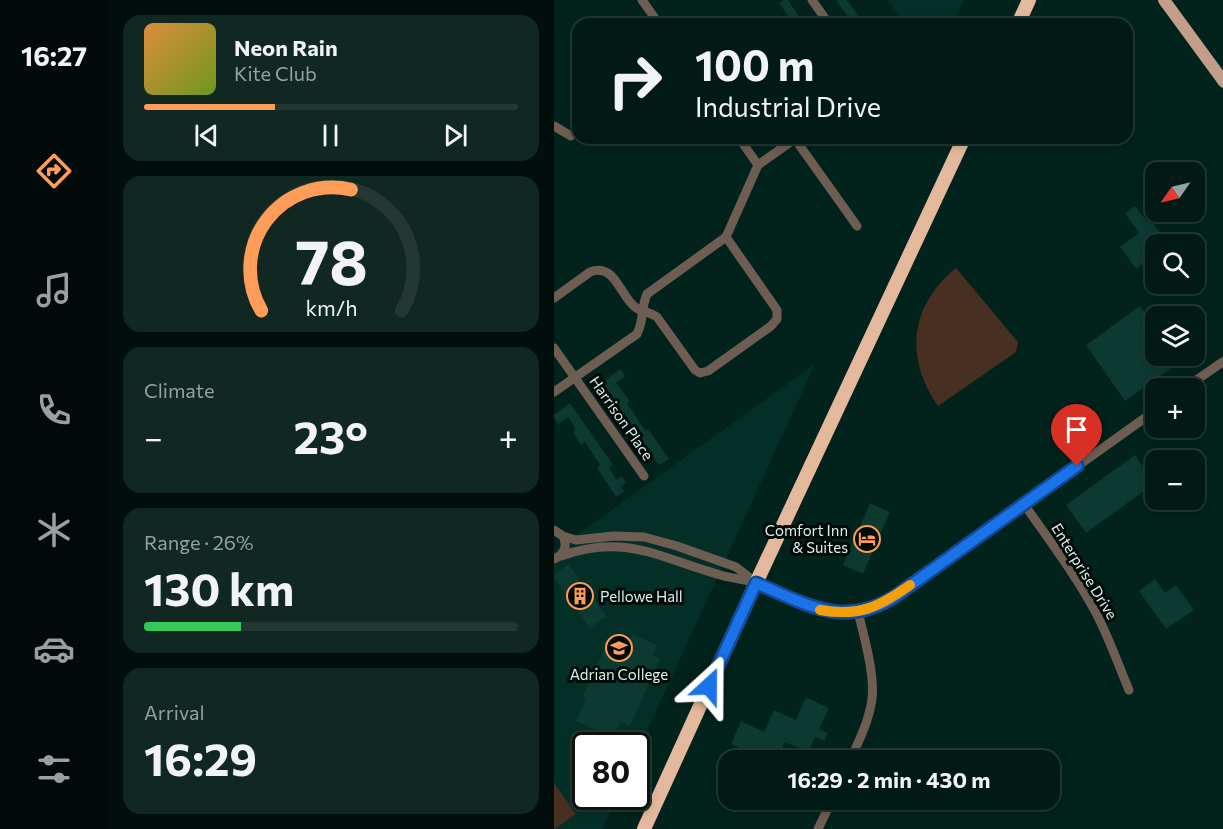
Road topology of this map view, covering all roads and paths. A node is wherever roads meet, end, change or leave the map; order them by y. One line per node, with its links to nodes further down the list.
1 (642, 0): 5 (street)
2 (812, 0): 6 (street)
3 (1029, 0): 7 (highway)
4 (1164, 0): 8 (main road)
5 (655, 18)
6 (825, 18)
7 (1021, 18)
8 (1223, 82)
9 (554, 126): 10 (street)
10 (571, 136)
11 (743, 144): 15 (street)
12 (788, 144): 15 (street)
13 (800, 144): 16 (street)
14 (961, 144): 30 (highway)
15 (758, 165): 17 (street)
16 (857, 226)
17 (726, 237): 19 (street); 19 (street)
18 (554, 298): 19 (street)
19 (642, 310): 22 (street)
20 (554, 348): 22 (street, Harrison Place)
21 (1223, 361): 23 (street)
22 (575, 377): 24 (street); 26 (street, Harrison Place)
23 (1199, 378)
24 (554, 392)
25 (1145, 418): 27 (street)
26 (644, 476)
27 (1024, 504): 31 (street); 32 (street, Enterprise Drive)
28 (557, 531): 29 (street); 30 (street)
29 (557, 558): 30 (street)
30 (756, 583): 31 (street); 35 (highway)
31 (858, 612): 33 (street)
32 (1129, 690)
33 (855, 750)
34 (827, 810): 36 (street)
35 (644, 829)
36 (818, 829)

